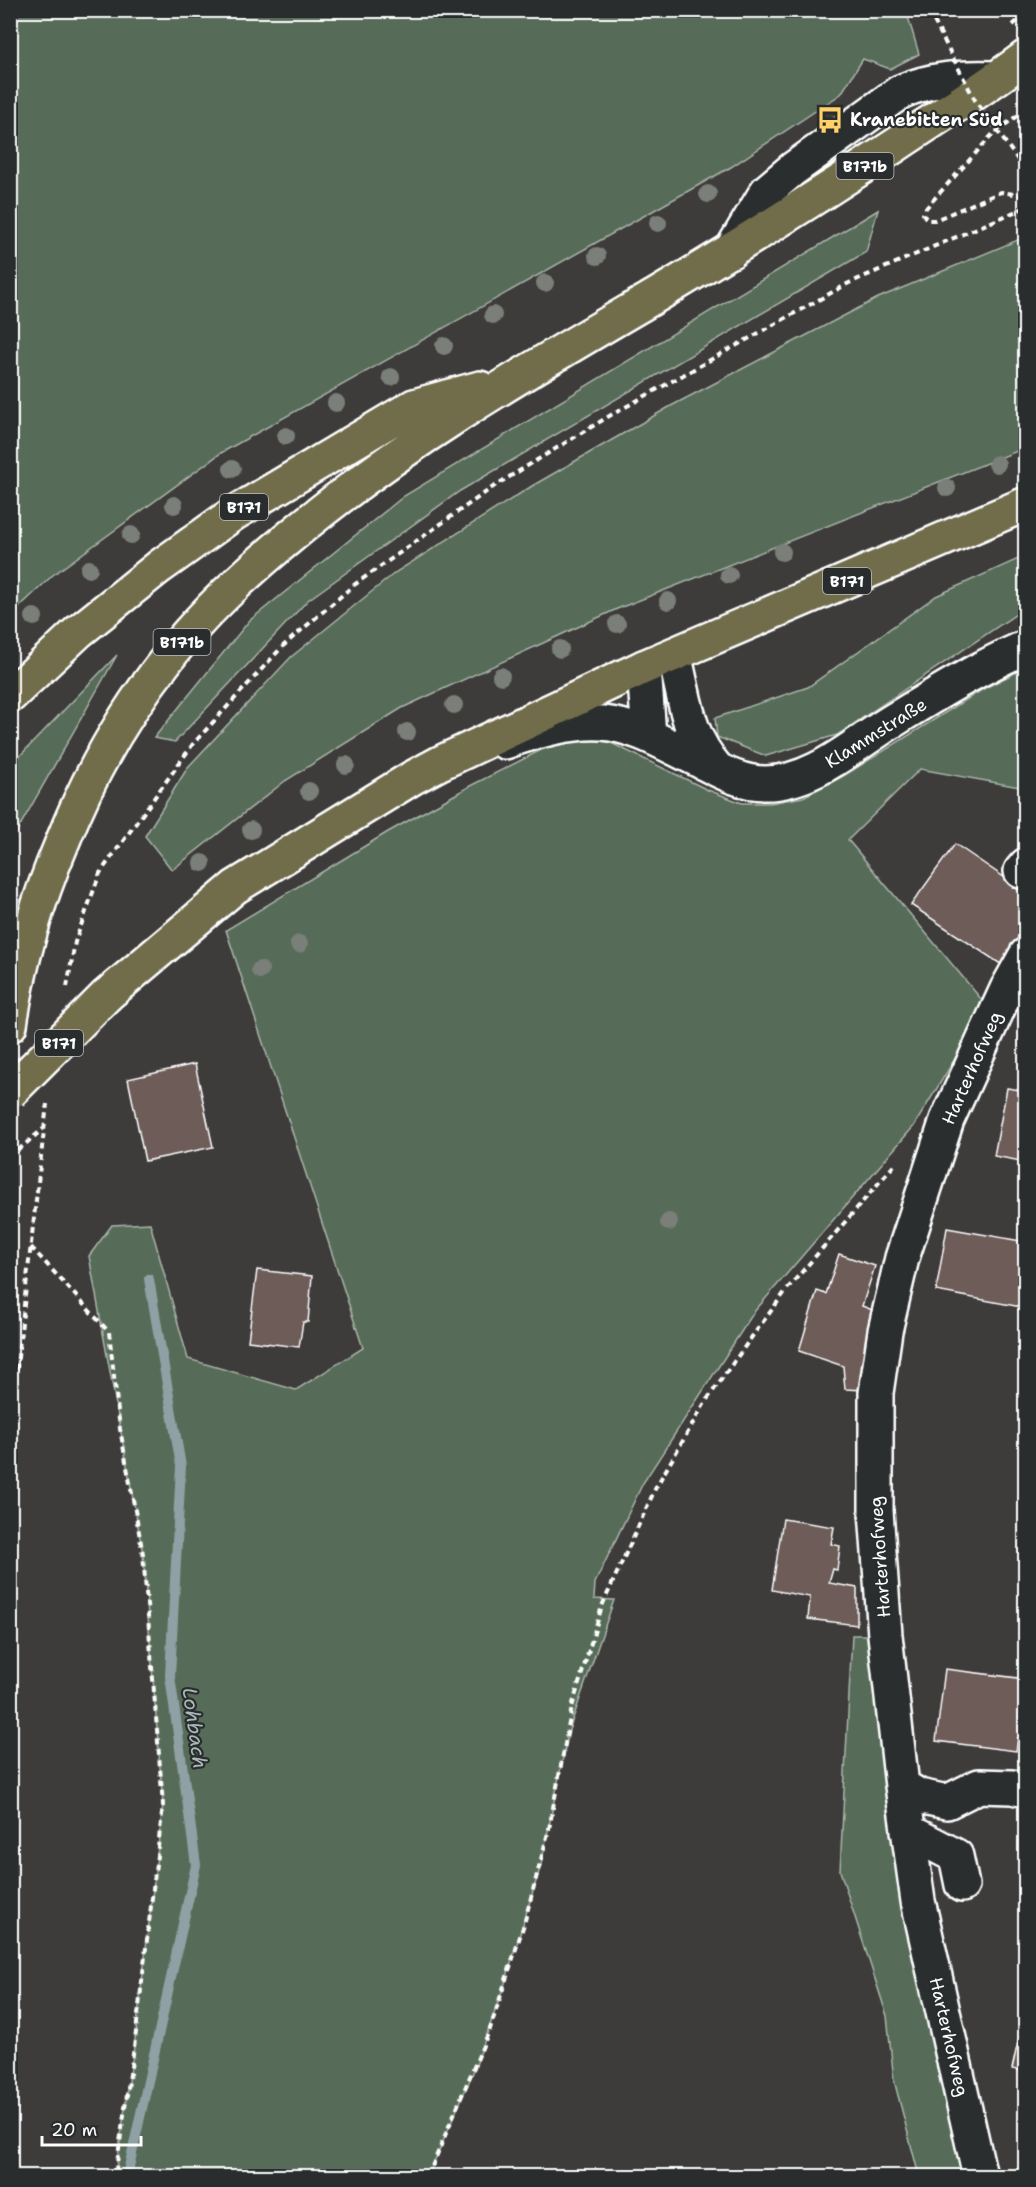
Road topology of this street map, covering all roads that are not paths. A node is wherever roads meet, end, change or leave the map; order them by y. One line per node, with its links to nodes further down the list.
1 (1026, 57): 2 (main road, B171b)
2 (514, 378): 6 (main road, B171); 11 (main road, B171b)
3 (1026, 504): 5 (main road, B171)
4 (1026, 647): 9 (street, Klammstraße)
5 (659, 661): 7 (street); 8 (main road, B171); 9 (street)
6 (10, 696)
7 (648, 736): 8 (street, Klammstraße); 9 (street, Klammstraße)
8 (440, 763): 12 (main road, B171, bridge)
9 (718, 770)
10 (1026, 956): 13 (street, Harterhofweg)
11 (10, 1025)
12 (10, 1092)
13 (902, 1786): 14 (street); 15 (street, Harterhofweg)
14 (1026, 1790)
15 (908, 1831): 16 (street); 17 (street, Harterhofweg)
16 (962, 1885)
17 (980, 2176)

